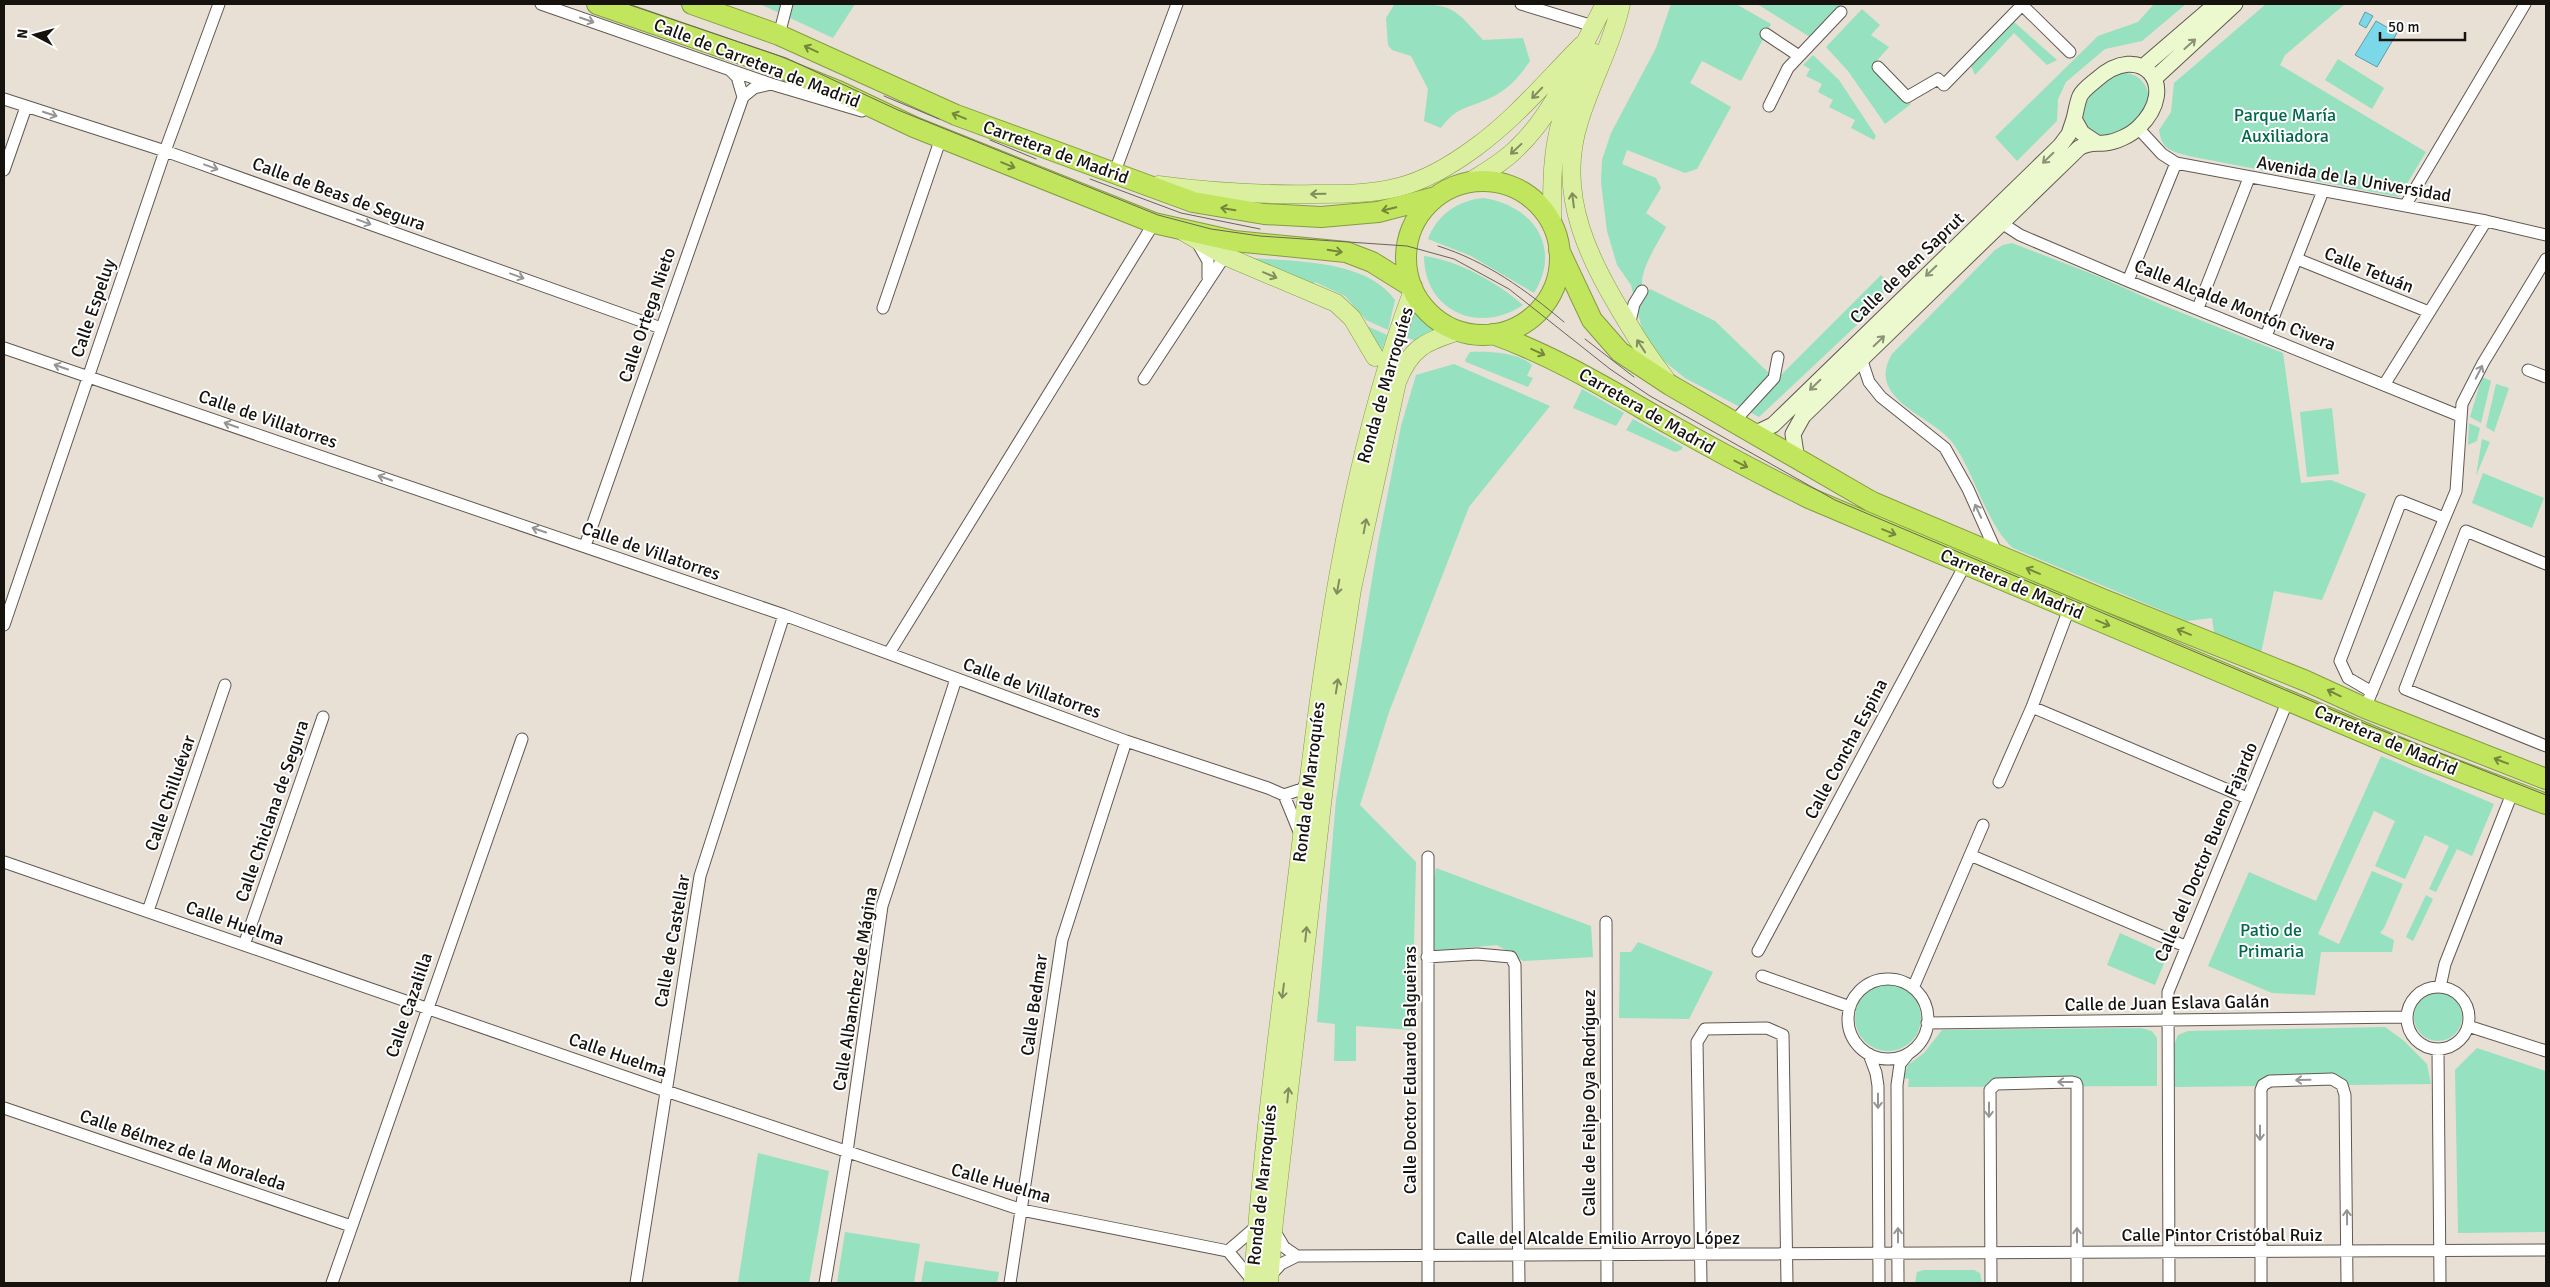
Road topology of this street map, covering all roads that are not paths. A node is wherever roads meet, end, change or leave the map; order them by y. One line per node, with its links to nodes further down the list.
1 (219, 4): 36 (street, Calle Espeluy)
2 (541, 4): 24 (street, one-way to 24)
3 (597, 4): 32 (highway, Calle de Carretera de Madrid)
4 (692, 4): 14 (highway, Carretera de Madrid)
5 (787, 4): 18 (street)
6 (1177, 4): 39 (street)
7 (1522, 4): 16 (street)
8 (1605, 4): 16 (main road)
9 (1621, 4): 49 (main road); 59 (main road, one-way to 9)
10 (2022, 4): 20 (street); 23 (street)
11 (2216, 4): 22 (street)
12 (2235, 4): 25 (street, one-way to 12)
13 (2525, 4): 45 (street)
14 (711, 8): 18 (highway, Carretera de Madrid)
15 (1845, 8): 21 (street)
16 (1593, 26): 19 (main road)
17 (1766, 34): 21 (street)
18 (779, 35): 39 (highway, Carretera de Madrid, one-way to 18)
19 (1582, 45): 41 (main road, one-way to 41); 42 (main road, one-way to 42)
20 (2070, 52)
21 (1799, 56): 29 (street)
22 (2144, 66): 25 (street); 31 (street)
23 (1878, 68)
24 (730, 70): 26 (street); 27 (street)
25 (2155, 78): 33 (street)
26 (770, 84): 27 (street); 32 (street)
27 (743, 96): 64 (street, Calle Ortega Nieto)
28 (4, 99): 30 (street, Calle de Beas de Segura)
29 (1769, 106)
30 (26, 107): 36 (street, Calle de Beas de Segura, one-way to 36); 38 (street)
31 (2074, 119): 35 (street); 81 (street, Calle de Ben Saprut, one-way to 81)
32 (914, 127): 34 (highway, Carretera de Madrid)
33 (2138, 128): 35 (street); 37 (street, Avenida de la Universidad)
34 (941, 138): 47 (highway, Carretera de Madrid, one-way to 47); 60 (street)
35 (2097, 143): 48 (street, Calle de Ben Saprut)
36 (165, 151): 64 (street, Calle de Beas de Segura, one-way to 64); 73 (street, Calle Espeluy)
37 (2176, 163): 40 (street, Avenida de la Universidad); 57 (street)
38 (4, 170)
39 (1114, 174): 41 (highway, Carretera de Madrid)
40 (2249, 178): 43 (street, Avenida de la Universidad); 61 (street)
41 (1135, 182): 44 (highway, Carretera de Madrid, one-way to 41)
42 (1468, 183): 44 (highway); 49 (highway)
43 (2323, 191): 45 (street, Avenida de la Universidad); 54 (street)
44 (1436, 197): 58 (highway)
45 (2405, 206): 46 (street, Avenida de la Universidad)
46 (2486, 221): 51 (street, Avenida de la Universidad); 62 (street)
47 (1154, 222): 50 (highway, Carretera de Madrid); 92 (street)
48 (2000, 222): 57 (street, Calle Alcalde Montón Civera); 71 (street, Calle de Ben Saprut, one-way to 48)
49 (1552, 226): 53 (highway)
50 (1188, 235): 52 (highway, Carretera de Madrid); 56 (street)
51 (2546, 235)
52 (1230, 249): 56 (street); 58 (highway, Carretera de Madrid, one-way to 58); 70 (main road, one-way to 70)
53 (1559, 250): 66 (highway); 76 (highway, Carretera de Madrid)
54 (2297, 259): 62 (street, Calle Tetuán); 67 (street)
55 (2546, 259): 80 (street, one-way to 55)
56 (1208, 278): 75 (street)
57 (2128, 281): 61 (street, Calle Alcalde Montón Civera)
58 (1412, 289): 65 (highway); 78 (main road, Ronda de Marroquíes)
59 (1614, 302): 63 (main road); 63 (street)
60 (883, 308)
61 (2198, 308): 67 (street, Calle Alcalde Montón Civera)
62 (2428, 312): 77 (street)
63 (1629, 326): 76 (main road, one-way to 63)
64 (661, 328): 84 (street, Calle Ortega Nieto)
65 (1459, 331): 66 (highway); 138 (main road, Ronda de Marroquíes, one-way to 65)
66 (1493, 334): 86 (highway, Carretera de Madrid, one-way to 86)
67 (2266, 336): 77 (street, Calle Alcalde Montón Civera)
68 (4, 348): 73 (street, Calle de Villatorres, one-way to 68)
69 (1778, 356): 79 (street)
70 (1375, 357): 78 (street)
71 (1861, 358): 82 (street, Calle de Ben Saprut); 85 (street, one-way to 71)
72 (2528, 370): 74 (street)
73 (88, 376): 84 (street, Calle de Villatorres, one-way to 73); 88 (street, Calle Espeluy)
74 (2546, 377)
75 (1144, 379)
76 (1670, 384): 81 (highway, Carretera de Madrid)
77 (2384, 385): 80 (street, Calle Alcalde Montón Civera)
78 (1381, 386): 102 (main road, Ronda de Marroquíes, one-way to 102)
79 (1740, 415)
80 (2460, 416): 83 (street)
81 (1754, 434): 82 (highway, Carretera de Madrid)
82 (1797, 460): 85 (highway, Carretera de Madrid)
83 (2444, 518): 96 (street); 96 (street)
84 (585, 546): 90 (street, Calle de Villatorres)
85 (1998, 556): 96 (highway, Carretera de Madrid, one-way to 85)
86 (1966, 563): 89 (highway, Carretera de Madrid); 118 (street, Calle Concha Espina)
87 (2546, 564): 101 (street)
88 (8, 600): 91 (street, Calle Espeluy)
89 (2069, 610): 95 (highway, Carretera de Madrid, one-way to 95); 97 (street)
90 (784, 615): 92 (street, Calle de Villatorres); 133 (street, Calle de Castellar)
91 (4, 625)
92 (889, 654): 93 (street, Calle de Villatorres)
93 (956, 679): 100 (street, Calle de Villatorres); 135 (street, Calle Albanchez de Mágina)
94 (225, 686): 114 (street, Calle Chilluévar)
95 (2288, 700): 105 (highway, Carretera de Madrid); 107 (street, Calle del Doctor Bueno Fajardo)
96 (2368, 700): 103 (highway, Carretera de Madrid, one-way to 96)
97 (2032, 707): 104 (street); 107 (street)
98 (323, 717): 116 (street, Calle Chiclana de Segura)
99 (522, 739): 123 (street, Calle Cazalilla)
100 (1126, 741): 106 (street, Calle de Villatorres); 136 (street, Calle Bedmar)
101 (2546, 746)
102 (1310, 775): 106 (street); 110 (main road, Ronda de Marroquíes)
103 (2546, 779)
104 (1999, 782)
105 (2513, 791): 108 (highway, Carretera de Madrid); 121 (street)
106 (1284, 795): 110 (street)
107 (2247, 798): 117 (street, Calle del Doctor Bueno Fajardo)
108 (2546, 804)
109 (1983, 825): 111 (street)
110 (1302, 838): 138 (main road, Ronda de Marroquíes, one-way to 138)
111 (1970, 855): 117 (street); 122 (street)
112 (1428, 857): 119 (street, Calle Doctor Eduardo Balgueiras)
113 (4, 862): 114 (street, Calle Huelma)
114 (148, 911): 116 (street, Calle Huelma)
115 (1606, 922): 153 (street, Calle de Felipe Oya Rodríguez)
116 (244, 945): 123 (street, Calle Huelma)
117 (2185, 946): 126 (street, Calle del Doctor Bueno Fajardo)
118 (1758, 951)
119 (1427, 957): 152 (street); 154 (street, Calle Doctor Eduardo Balgueiras)
120 (1762, 976): 124 (street)
121 (2440, 987): 125 (street); 128 (street)
122 (1913, 988): 124 (street); 127 (street)
123 (427, 1007): 133 (street, Calle Huelma); 137 (street, Calle Cazalilla)
124 (1850, 1007): 132 (street)
125 (2406, 1017): 126 (street, Calle de Juan Eslava Galán); 129 (street)
126 (2166, 1021): 127 (street, Calle de Juan Eslava Galán); 145 (street, Calle del Doctor Bueno Fajardo)
127 (1927, 1023): 131 (street)
128 (2468, 1026): 129 (street); 130 (street)
129 (2438, 1050): 141 (street)
130 (2546, 1051)
131 (1910, 1052): 132 (street); 147 (street, one-way to 131)
132 (1869, 1054): 146 (street, one-way to 146)
133 (666, 1091): 135 (street, Calle Huelma); 157 (street, Calle de Castellar)
134 (4, 1108): 137 (street, Calle Bélmez de la Moraleda)
135 (847, 1152): 136 (street, Calle Huelma); 158 (street, Calle Albanchez de Mágina)
136 (1022, 1210): 140 (street, Calle Huelma); 159 (street, Calle Bedmar)
137 (351, 1226): 156 (street, Calle Cazalilla)
138 (1266, 1226): 140 (street); 151 (street); 155 (main road, Ronda de Marroquíes)
139 (2546, 1250): 141 (street, Calle Pintor Cristóbal Ruiz)
140 (1228, 1251): 155 (street)
141 (2440, 1251): 143 (street, Calle Pintor Cristóbal Ruiz); 172 (street)
142 (2261, 1252): 143 (street, Calle Pintor Cristóbal Ruiz); 143 (street, one-way to 142); 145 (street, Calle Pintor Cristóbal Ruiz); 170 (street)
143 (2347, 1252): 171 (street)
144 (2077, 1253): 145 (street, Calle Pintor Cristóbal Ruiz); 148 (street, Calle Pintor Cristóbal Ruiz); 148 (street, one-way to 148); 168 (street)
145 (2169, 1253): 169 (street, Calle del Doctor Bueno Fajardo)
146 (1879, 1254): 147 (street, Calle del Alcalde Emilio Arroyo López); 150 (street, Calle del Alcalde Emilio Arroyo López); 165 (street)
147 (1898, 1254): 148 (street, Calle Pintor Cristóbal Ruiz); 166 (street)
148 (1991, 1254): 167 (street)
149 (1702, 1255): 150 (street, Calle del Alcalde Emilio Arroyo López); 150 (street); 153 (street, Calle del Alcalde Emilio Arroyo López); 163 (street)
150 (1787, 1255): 164 (street)
151 (1297, 1256): 154 (street, Calle del Alcalde Emilio Arroyo López); 155 (street)
152 (1519, 1256): 153 (street, Calle del Alcalde Emilio Arroyo López); 154 (street, Calle del Alcalde Emilio Arroyo López); 161 (street)
153 (1607, 1256): 162 (street, Calle de Felipe Oya Rodríguez)
154 (1428, 1257): 160 (street, Calle Doctor Eduardo Balgueiras)
155 (1261, 1281)
156 (332, 1283)
157 (636, 1283)
158 (825, 1283)
159 (1010, 1283)
160 (1428, 1283)
161 (1519, 1283)
162 (1608, 1283)
163 (1701, 1283)
164 (1787, 1283)
165 (1879, 1283)
166 (1898, 1283)
167 (1991, 1283)
168 (2077, 1283)
169 (2169, 1283)
170 (2261, 1283)
171 (2347, 1283)
172 (2440, 1283)

